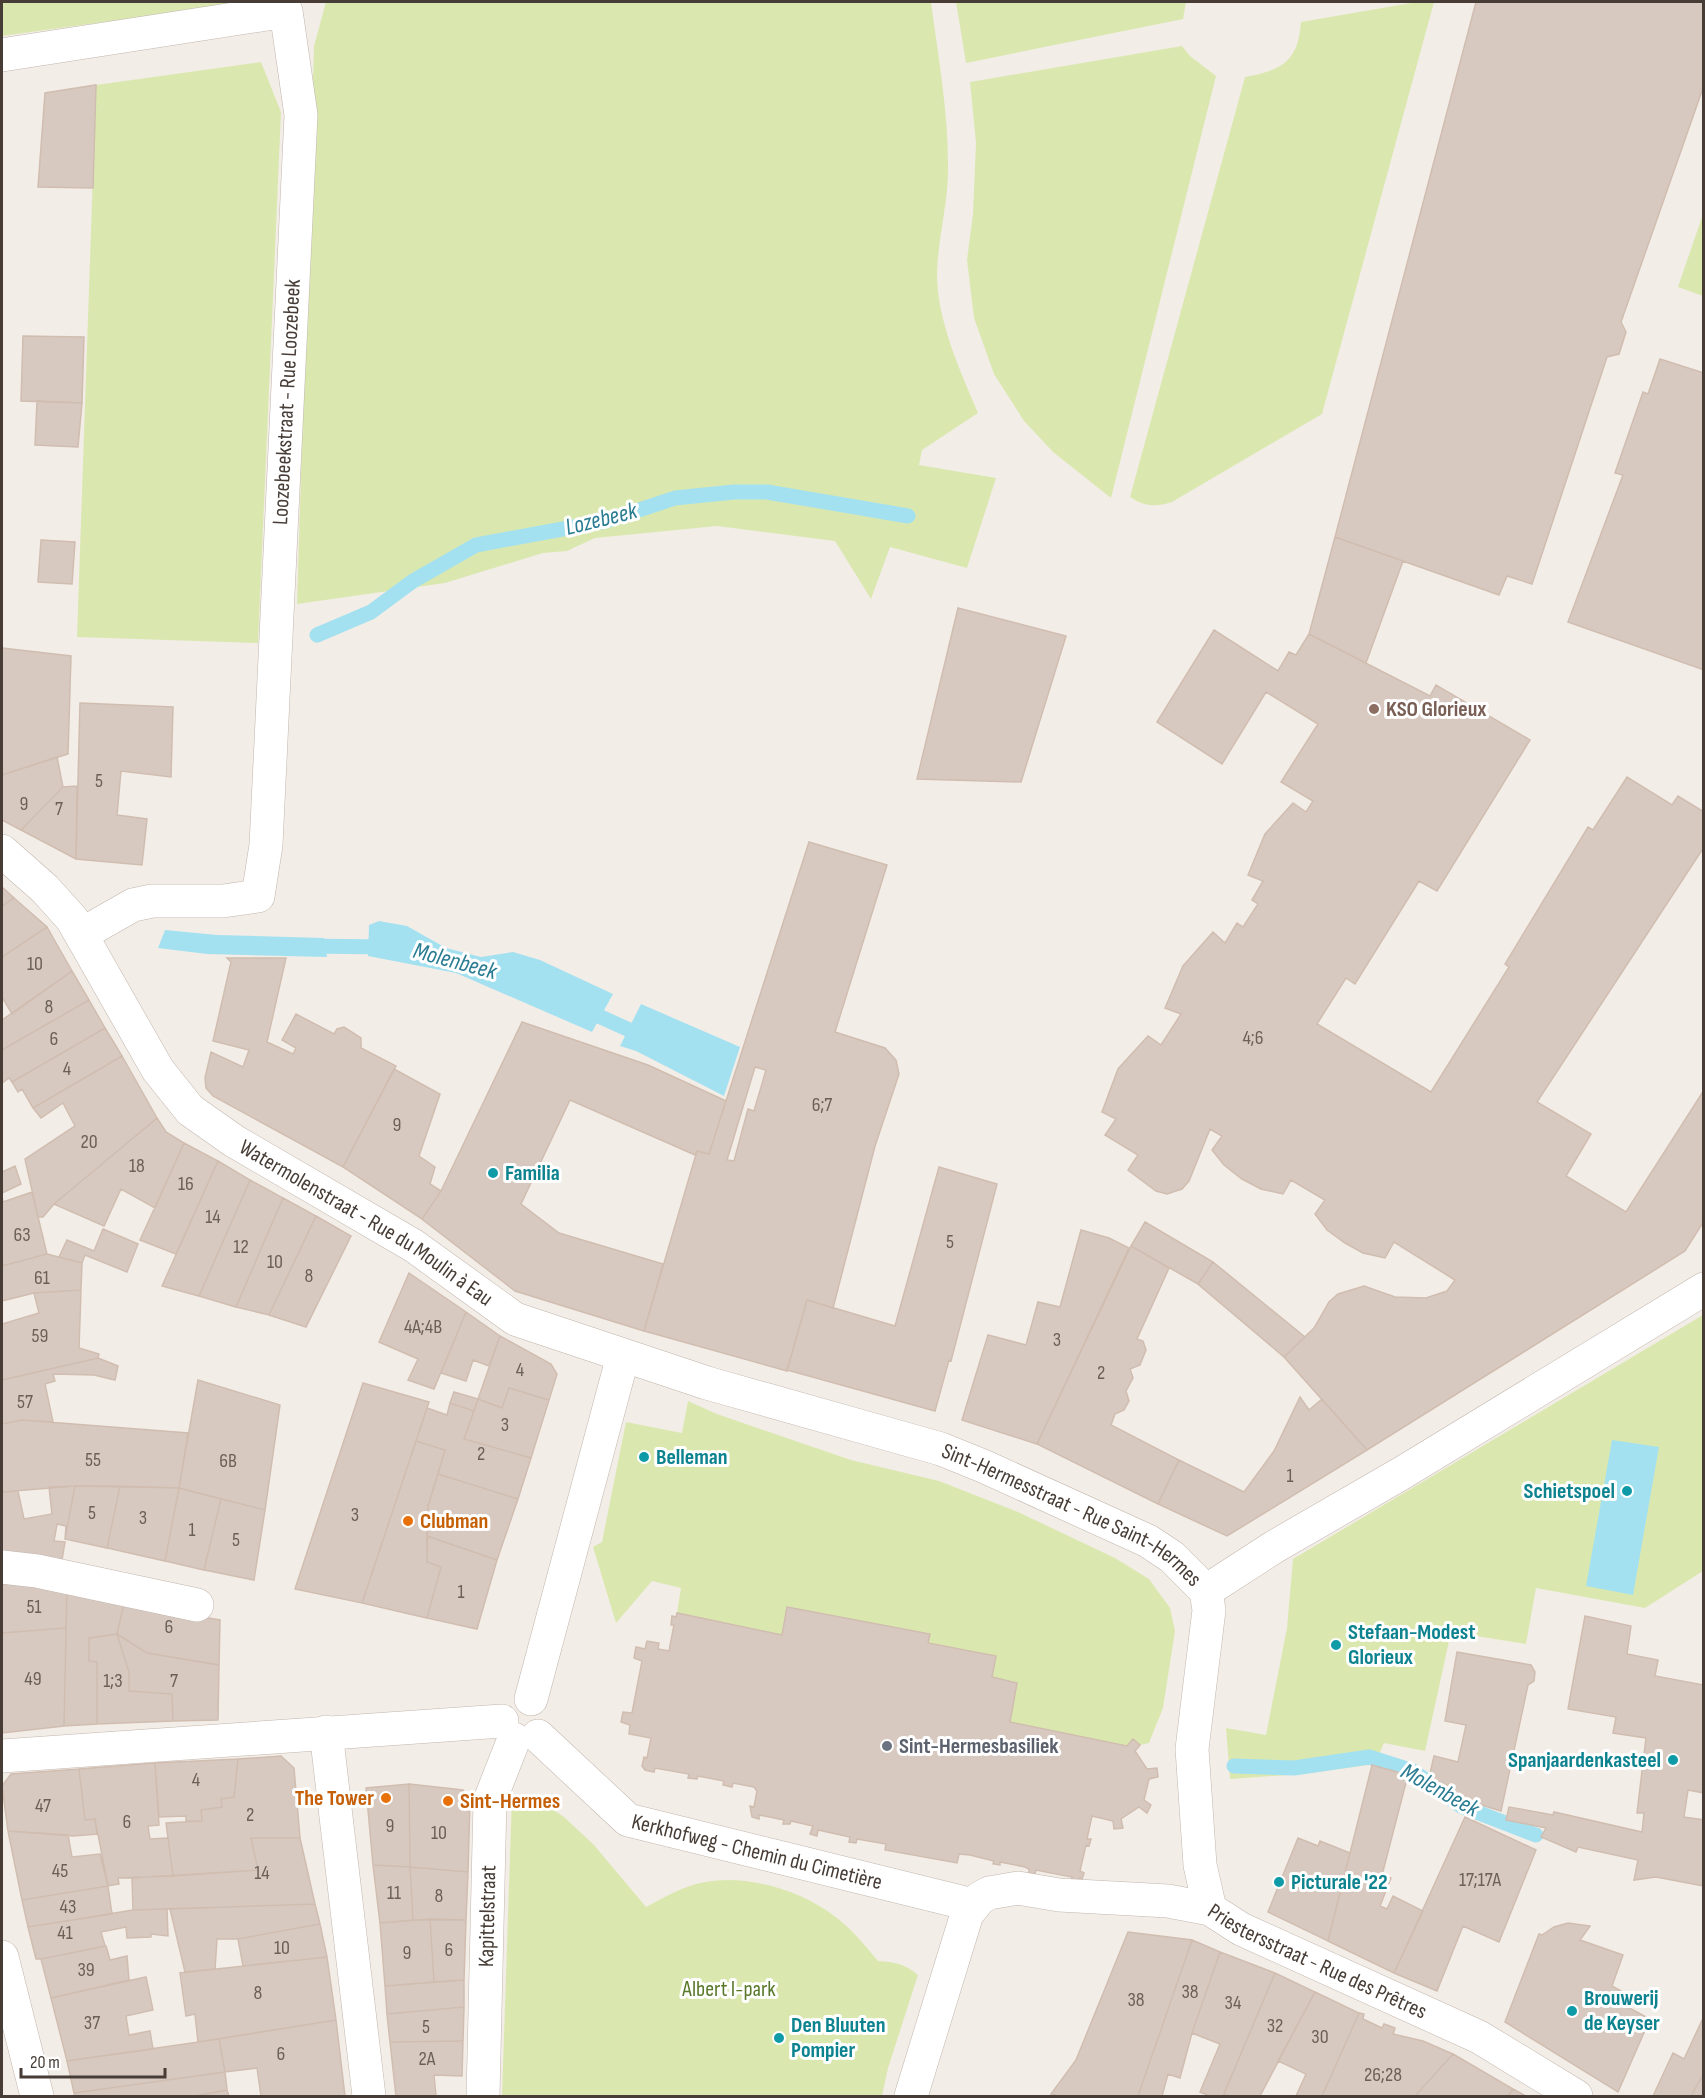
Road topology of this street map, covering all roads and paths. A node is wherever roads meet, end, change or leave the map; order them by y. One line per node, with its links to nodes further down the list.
1 (2, 55): 3 (street, Loozebeekstraat - Rue Loozebeek)
2 (2, 851): 3 (street, Watermolenstraat - Rue du Moulin à Eau)
3 (82, 934): 5 (street, Watermolenstraat - Rue du Moulin à Eau)
4 (1704, 1289): 7 (street)
5 (623, 1356): 7 (street, Sint-Hermesstraat - Rue Saint-Hermes); 10 (street, Kapittelstraat)
6 (2, 1567): 8 (street)
7 (1206, 1591): 13 (street, Sint-Hermesstraat - Rue Saint-Hermes)
8 (197, 1605)
9 (326, 1732): 10 (street); 11 (street); 16 (street)
10 (518, 1732): 12 (street, Kerkhofweg - Chemin du Cimetière); 17 (street, Kapittelstraat)
11 (2, 1756)
12 (973, 1905): 13 (street, Priestersstraat - Rue des Prêtres); 18 (street)
13 (1210, 1909): 19 (street, Priestersstraat - Rue des Prêtres)
14 (2, 1957): 15 (street)
15 (37, 2097)
16 (369, 2097)
17 (483, 2097)
18 (911, 2097)
19 (1576, 2097)

